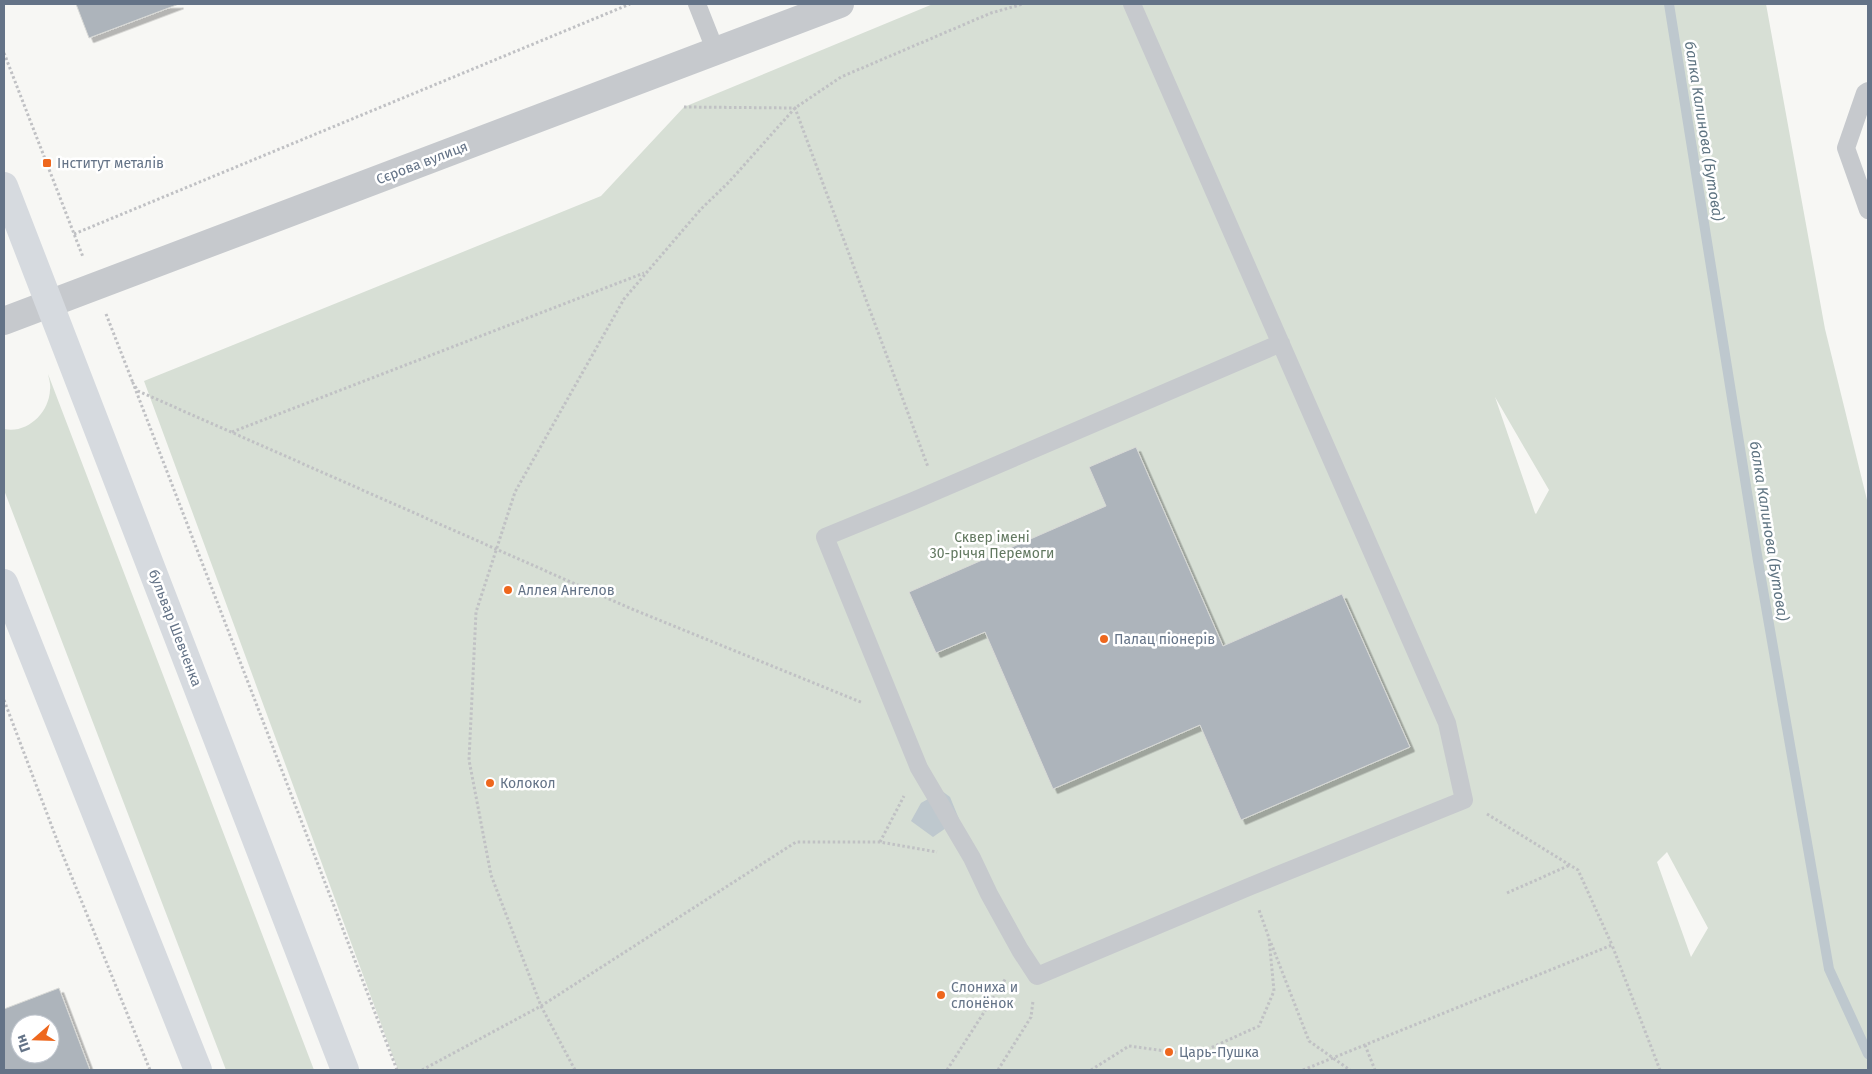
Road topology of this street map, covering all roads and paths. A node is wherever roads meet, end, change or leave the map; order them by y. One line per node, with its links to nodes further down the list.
1 (630, 4): 13 (path)
2 (697, 4): 6 (lane)
3 (840, 4): 6 (street, Сєрова вулиця)
4 (1023, 4): 10 (path)
5 (1132, 4): 18 (lane)
6 (716, 52): 15 (street, Сєрова вулиця)
7 (4, 53): 13 (path)
8 (1868, 91): 12 (lane)
9 (684, 107): 10 (path)
10 (795, 108): 14 (path); 21 (path)
11 (4, 186): 16 (main road, бульвар Шевченка)
12 (1868, 210)
13 (74, 234): 15 (path)
14 (646, 273): 20 (path); 22 (path)
15 (95, 286): 16 (street, Сєрова вулиця); 19 (path)
16 (50, 303): 17 (street, Сєрова вулиця); 41 (main road, бульвар Шевченка)
17 (4, 321)
18 (1281, 342): 21 (lane); 27 (lane)
19 (133, 383): 20 (path); 42 (path)
20 (232, 432): 22 (path)
21 (936, 491): 25 (lane)
22 (496, 549): 25 (path); 36 (path)
23 (4, 583): 40 (main road)
24 (4, 700): 39 (path)
25 (897, 717): 26 (lane)
26 (919, 768): 28 (path); 29 (lane)
27 (1464, 800): 30 (path); 31 (lane)
28 (880, 842): 29 (path); 36 (path)
29 (972, 858): 35 (lane)
30 (1570, 865): 32 (path); 34 (path)
31 (1251, 886): 33 (path); 35 (lane)
32 (1507, 894)
33 (1269, 938): 38 (path); 47 (path)
34 (1612, 945): 37 (path); 51 (path)
35 (1037, 976): 45 (path); 46 (path)
36 (541, 1006): 43 (path); 44 (path)
37 (1366, 1045): 38 (path); 50 (path)
38 (1333, 1058): 48 (path); 49 (path)
39 (150, 1070)
40 (198, 1070)
41 (345, 1070)
42 (397, 1070)
43 (422, 1070)
44 (575, 1070)
45 (947, 1070)
46 (998, 1070)
47 (1091, 1070)
48 (1303, 1070)
49 (1350, 1070)
50 (1375, 1070)
51 (1660, 1070)

